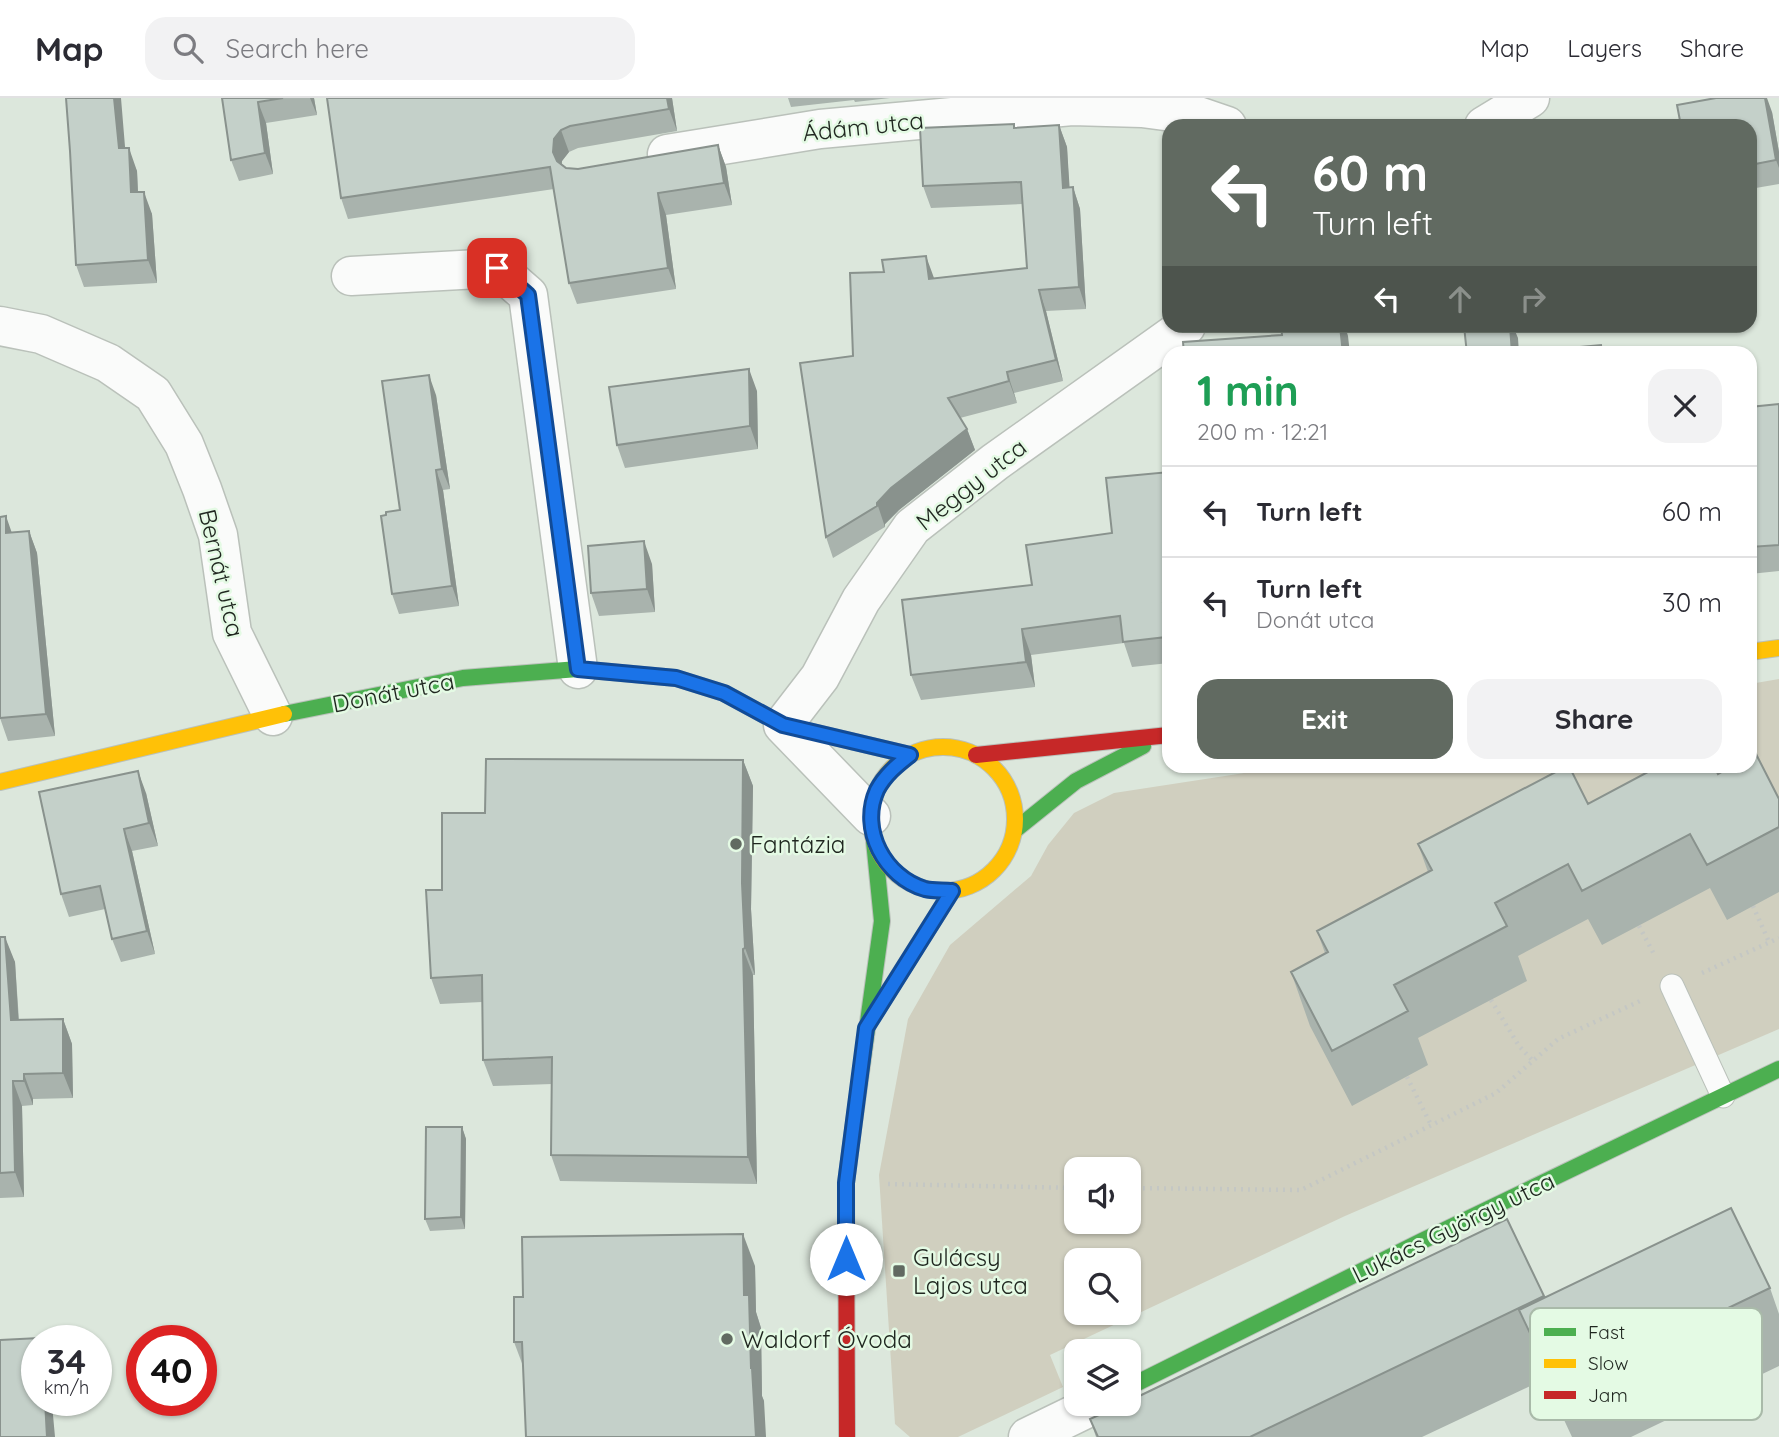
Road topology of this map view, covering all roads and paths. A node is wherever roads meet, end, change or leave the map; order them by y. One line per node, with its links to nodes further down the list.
1 (1530, 98): 4 (street)
2 (1071, 102): 3 (street, Ádám utca); 5 (street, Ádám utca)
3 (1207, 119)
4 (1496, 119)
5 (635, 160)
6 (351, 276): 11 (street)
7 (0, 326): 12 (street, Bernát utca)
8 (1176, 333): 13 (street, Meggy utca)
9 (1779, 648): 10 (street)
10 (1757, 651)
11 (578, 669): 12 (street, Donát utca); 13 (street, Donát utca)
12 (273, 716): 18 (street, Donát utca)
13 (783, 725): 16 (street, Donát utca); 19 (street, Donát utca)
14 (1162, 735): 17 (street)
15 (1162, 737): 20 (street)
16 (910, 755): 17 (street); 19 (street)
17 (976, 755): 20 (street)
18 (0, 782)
19 (873, 828): 21 (street); 27 (street)
20 (1015, 830): 21 (street)
21 (952, 891): 27 (street)
22 (1752, 906): 24 (path)
23 (1779, 938): 24 (path)
24 (1769, 942): 25 (path)
25 (1672, 986): 28 (path); 31 (lane)
26 (1491, 1000): 28 (path)
27 (866, 1028): 33 (street)
28 (1533, 1061): 32 (path)
29 (1779, 1069): 31 (street, Lukács György utca)
30 (1407, 1077): 32 (path)
31 (1723, 1096): 36 (street, Lukács György utca)
32 (1431, 1125): 35 (path)
33 (846, 1183): 34 (path); 38 (street)
34 (1064, 1188)
35 (1141, 1188)
36 (1141, 1381)
37 (1071, 1416): 39 (street)
38 (847, 1437)
39 (1028, 1437)

